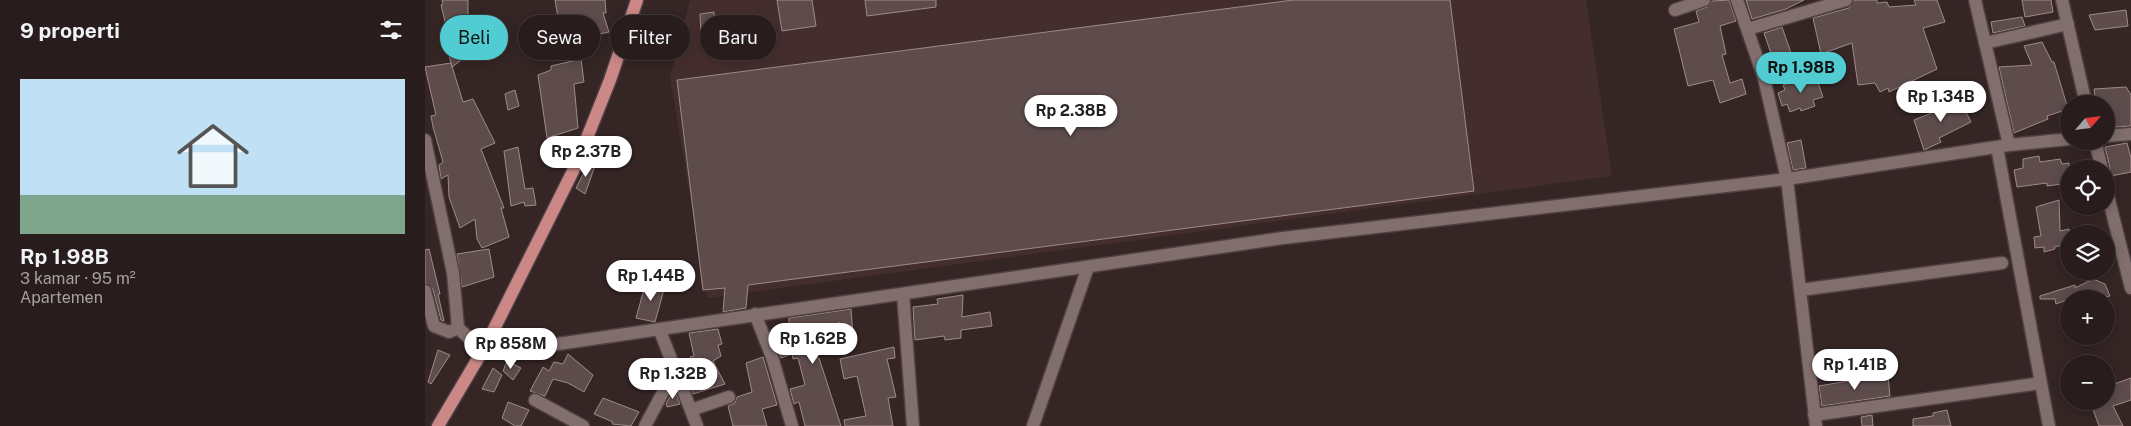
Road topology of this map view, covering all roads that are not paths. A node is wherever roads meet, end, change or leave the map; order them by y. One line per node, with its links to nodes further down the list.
1 (637, 0): 29 (main road)
2 (1704, 0): 7 (street)
3 (1737, 0): 9 (street)
4 (1845, 0): 9 (street)
5 (1975, 0): 10 (street)
6 (2062, 0): 8 (street)
7 (1675, 10)
8 (2068, 24): 10 (street); 11 (street)
9 (1748, 30): 17 (street)
10 (1985, 43): 16 (street)
11 (2084, 95)
12 (2131, 134): 13 (street)
13 (2115, 135)
14 (425, 140): 27 (street)
15 (2060, 140): 16 (street)
16 (2003, 146): 17 (street); 31 (street)
17 (1787, 179): 20 (street); 23 (street)
18 (2113, 215): 21 (street)
19 (2002, 263): 23 (street)
20 (1088, 267): 25 (street); 42 (street)
21 (2129, 273): 22 (street)
22 (2131, 288)
23 (1800, 290): 35 (street)
24 (425, 291): 27 (street)
25 (903, 294): 26 (street); 41 (street)
26 (755, 314): 28 (street); 40 (street)
27 (458, 328): 29 (street)
28 (660, 331): 29 (street); 30 (street)
29 (489, 346): 36 (main road)
30 (676, 368): 34 (street); 38 (street)
31 (2041, 383): 35 (street); 43 (street)
32 (729, 397): 34 (street)
33 (535, 400): 37 (street)
34 (691, 410): 39 (street)
35 (1815, 420)
36 (438, 426)
37 (583, 426)
38 (645, 426)
39 (697, 426)
40 (792, 426)
41 (913, 426)
42 (1033, 426)
43 (2049, 426)

